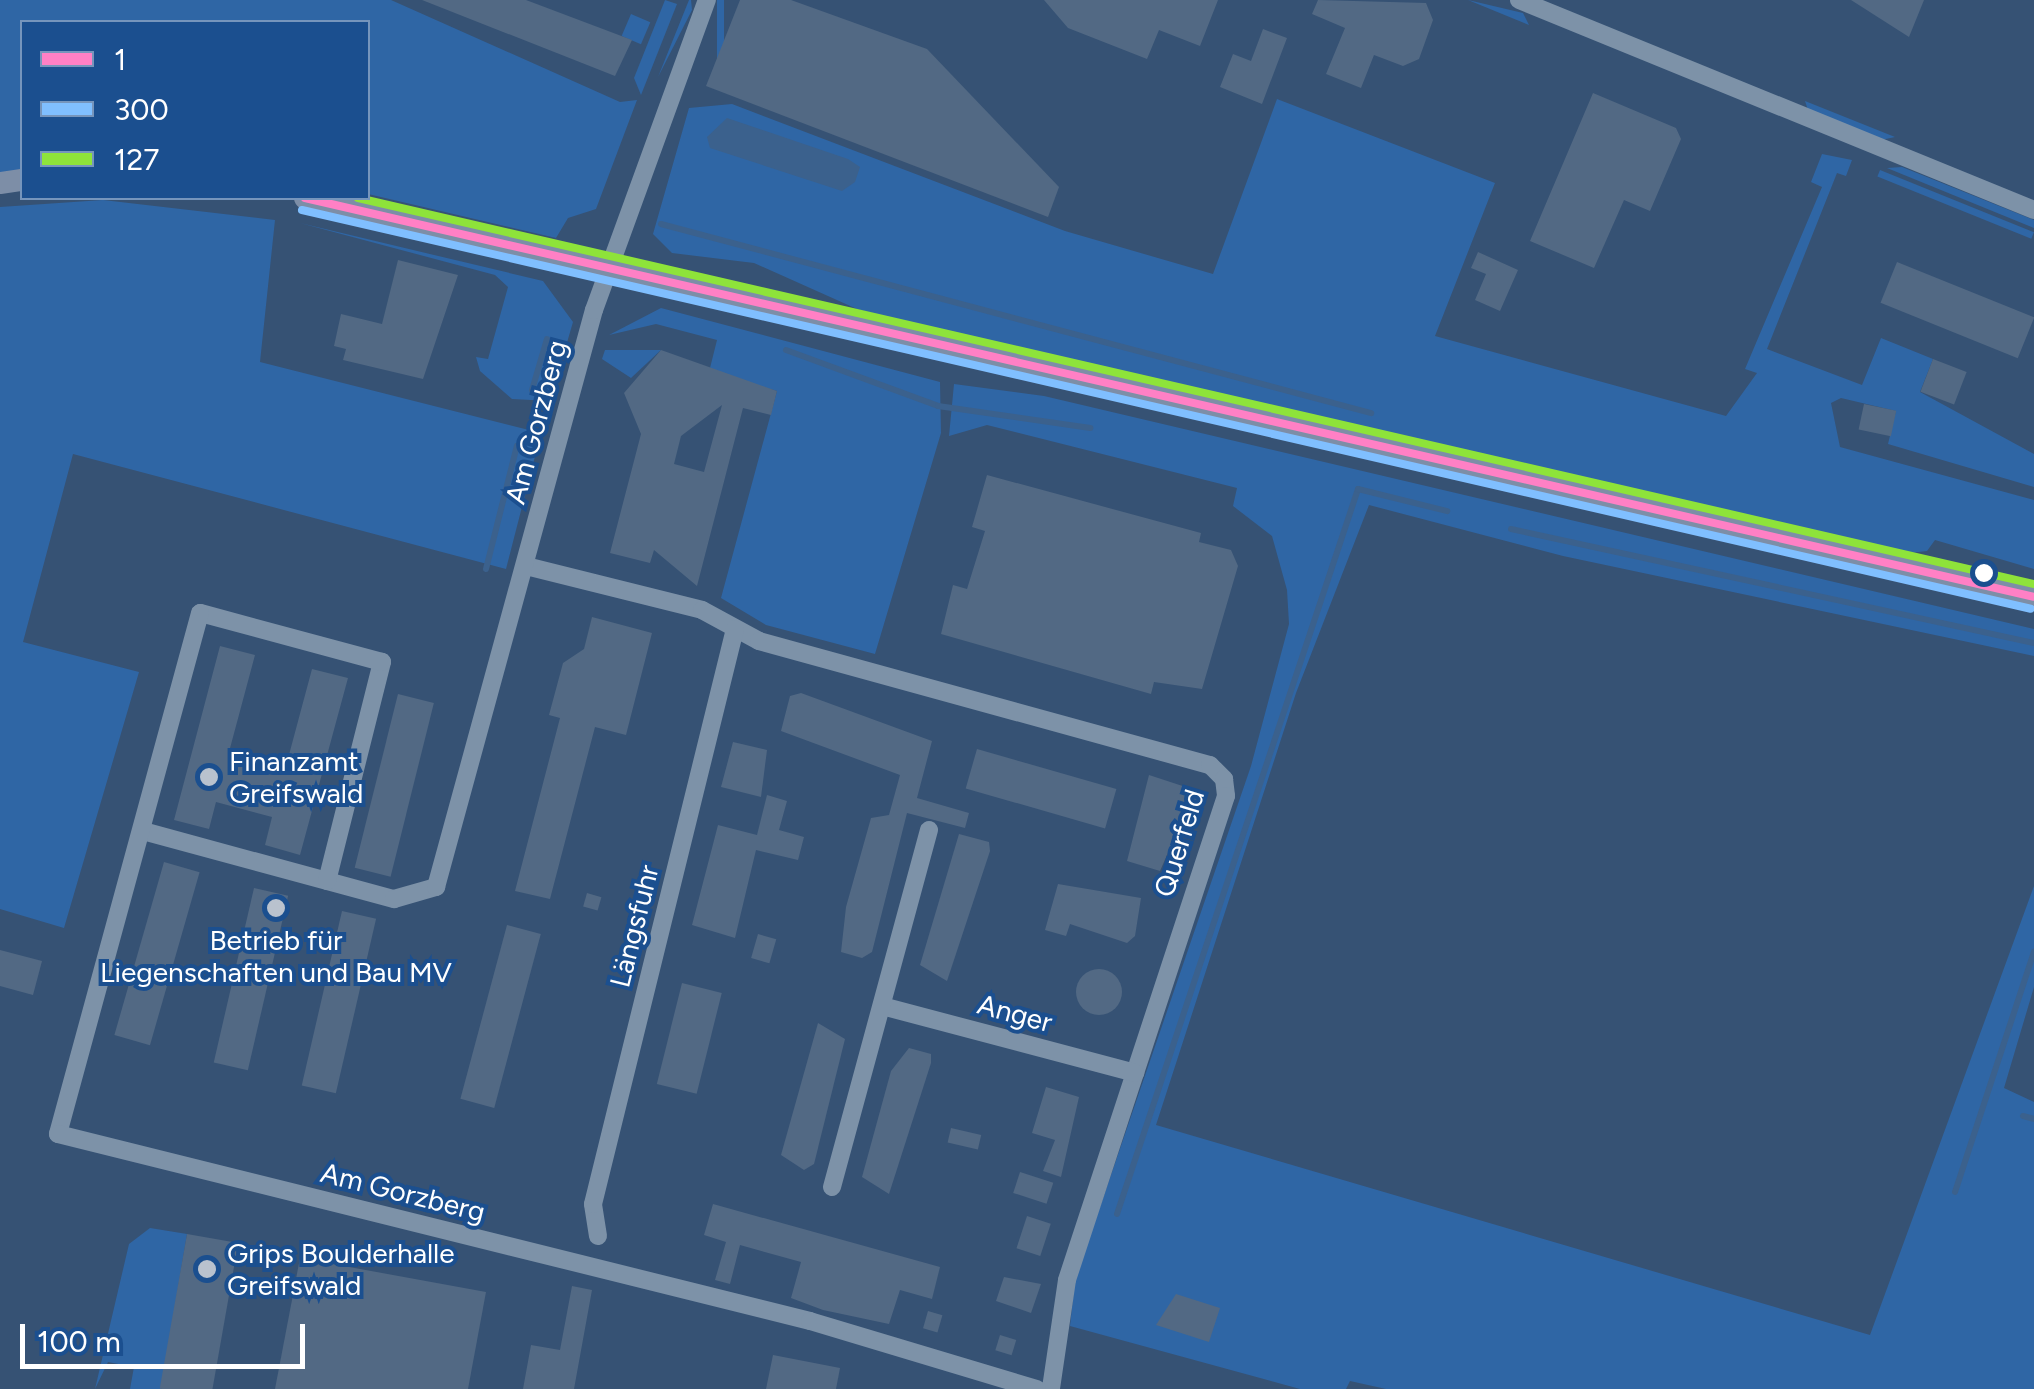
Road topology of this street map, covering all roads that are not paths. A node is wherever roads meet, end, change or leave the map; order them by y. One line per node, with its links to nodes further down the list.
1 (707, 0): 5 (street, Am Gorzberg)
2 (1519, 0): 4 (street)
3 (314, 200): 5 (main road)
4 (2034, 210)
5 (608, 266): 6 (street, Am Gorzberg); 7 (main road)
6 (526, 566): 8 (street); 11 (street, Am Gorzberg)
7 (2034, 596)
8 (736, 629): 13 (street, Querfeld); 15 (street, Längsfuhr)
9 (929, 830): 12 (street)
10 (143, 831): 11 (street, Am Gorzberg); 11 (street, Am Gorzberg); 16 (street, Am Gorzberg)
11 (327, 880)
12 (882, 1006): 13 (street, Anger); 14 (street)
13 (1135, 1073): 17 (street, Querfeld)
14 (832, 1187)
15 (598, 1236)
16 (1037, 1389)
17 (1051, 1389)

